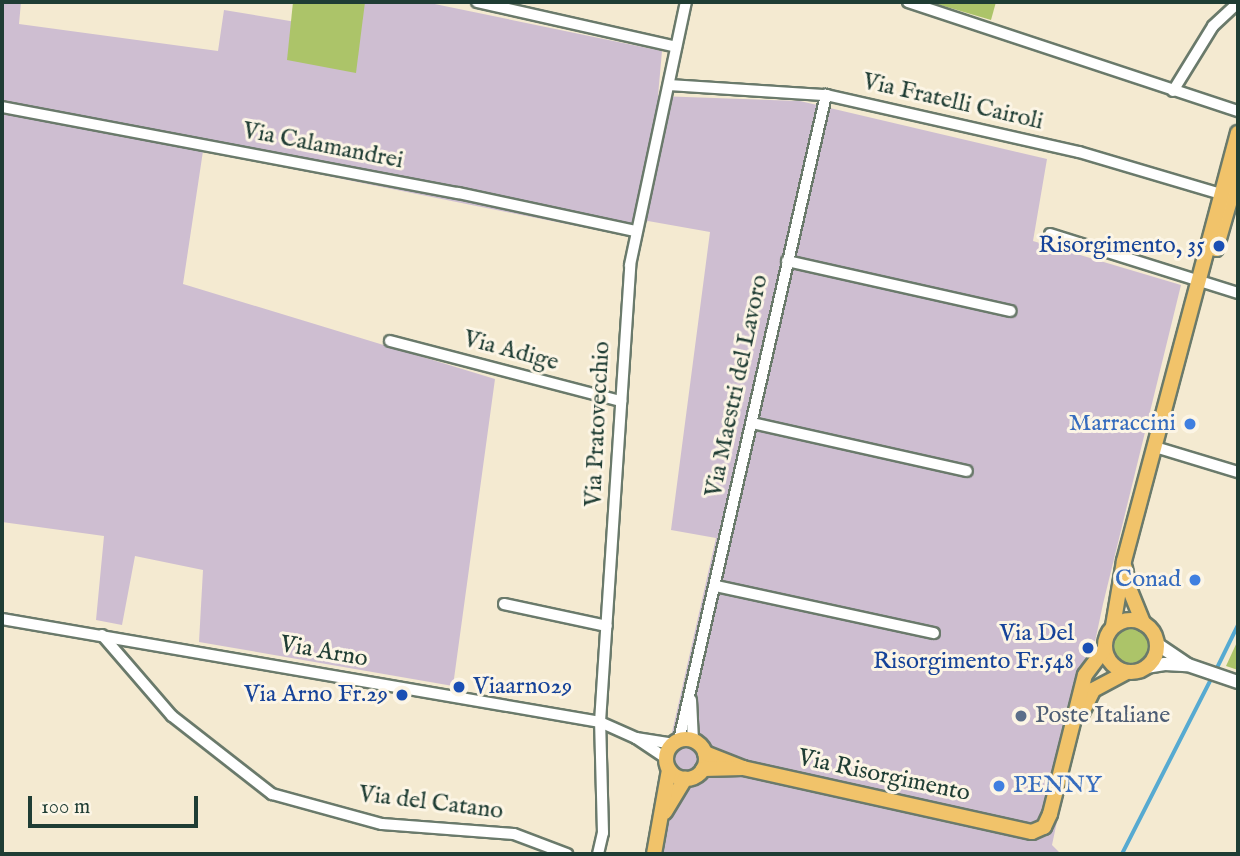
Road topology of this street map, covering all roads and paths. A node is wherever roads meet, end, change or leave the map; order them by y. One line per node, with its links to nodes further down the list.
1 (477, 2): 5 (street)
2 (686, 2): 6 (street, Via Pratovecchio)
3 (908, 2): 8 (street)
4 (1238, 3): 8 (street)
5 (493, 4): 6 (street)
6 (676, 47): 7 (street, Via Pratovecchio)
7 (670, 85): 9 (street, Via Fratelli Cairoli); 16 (street, Via Pratovecchio)
8 (1173, 91): 11 (street)
9 (826, 95): 15 (street, Via Fratelli Cairoli); 18 (street, Via Maestri del Lavoro)
10 (2, 107): 16 (street, Via Calamandrei)
11 (1238, 111)
12 (1238, 133): 15 (main road, Via Risorgimento)
13 (1238, 150): 15 (main road)
14 (1238, 173): 15 (main road, Via Risorgimento)
15 (1230, 197): 19 (main road, Via Risorgimento)
16 (635, 232): 23 (street, Via Pratovecchio)
17 (1050, 233): 19 (street)
18 (787, 261): 21 (street); 24 (street, Via Maestri del Lavoro)
19 (1202, 276): 20 (street); 25 (main road, Via Risorgimento)
20 (1238, 293)
21 (1010, 310)
22 (390, 341): 23 (street, Via Adige)
23 (621, 401): 33 (street, Via Pratovecchio)
24 (752, 423): 26 (street); 29 (street, Via Maestri del Lavoro)
25 (1155, 447): 27 (street); 28 (main road, Via Risorgimento)
26 (967, 471)
27 (1238, 472)
28 (1124, 561): 32 (main road, Via Risorgimento); 34 (main road, Via Risorgimento)
29 (716, 586): 35 (street); 46 (street, Via Maestri del Lavoro)
30 (504, 604): 33 (street)
31 (2, 619): 36 (street, Via Arno)
32 (1143, 623): 34 (main road); 37 (main road, Via Risorgimento)
33 (607, 626): 43 (street, Via Pratovecchio)
34 (1113, 626): 38 (main road, Via Risorgimento)
35 (934, 633)
36 (101, 634): 43 (street, Via Arno); 53 (street, Via del Catano)
37 (1157, 644): 39 (street); 40 (main road)
38 (1104, 650): 41 (main road); 44 (main road, Via Risorgimento)
39 (1188, 665): 40 (street); 42 (street)
40 (1146, 667): 41 (main road, Via Risorgimento)
41 (1127, 672): 44 (main road, Via Risorgimento)
42 (1238, 682)
43 (600, 722): 45 (street, Via Arno); 54 (street, Via Pratovecchio)
44 (1072, 736): 49 (main road, Via Risorgimento)
45 (636, 738): 46 (street, Via Arno); 48 (street, Via Arno)
46 (682, 742): 47 (main road); 48 (main road, Via Maestri del Lavoro)
47 (705, 753): 49 (main road, Via Risorgimento); 50 (main road)
48 (667, 764): 51 (main road); 52 (main road, Via Maestri del Lavoro)
49 (743, 768): 50 (main road, Via Risorgimento)
50 (703, 769): 51 (main road)
51 (685, 779): 52 (main road, Via Maestri del Lavoro)
52 (663, 816): 55 (main road, Via Maestri del Lavoro)
53 (567, 854)
54 (597, 854)
55 (654, 854)

